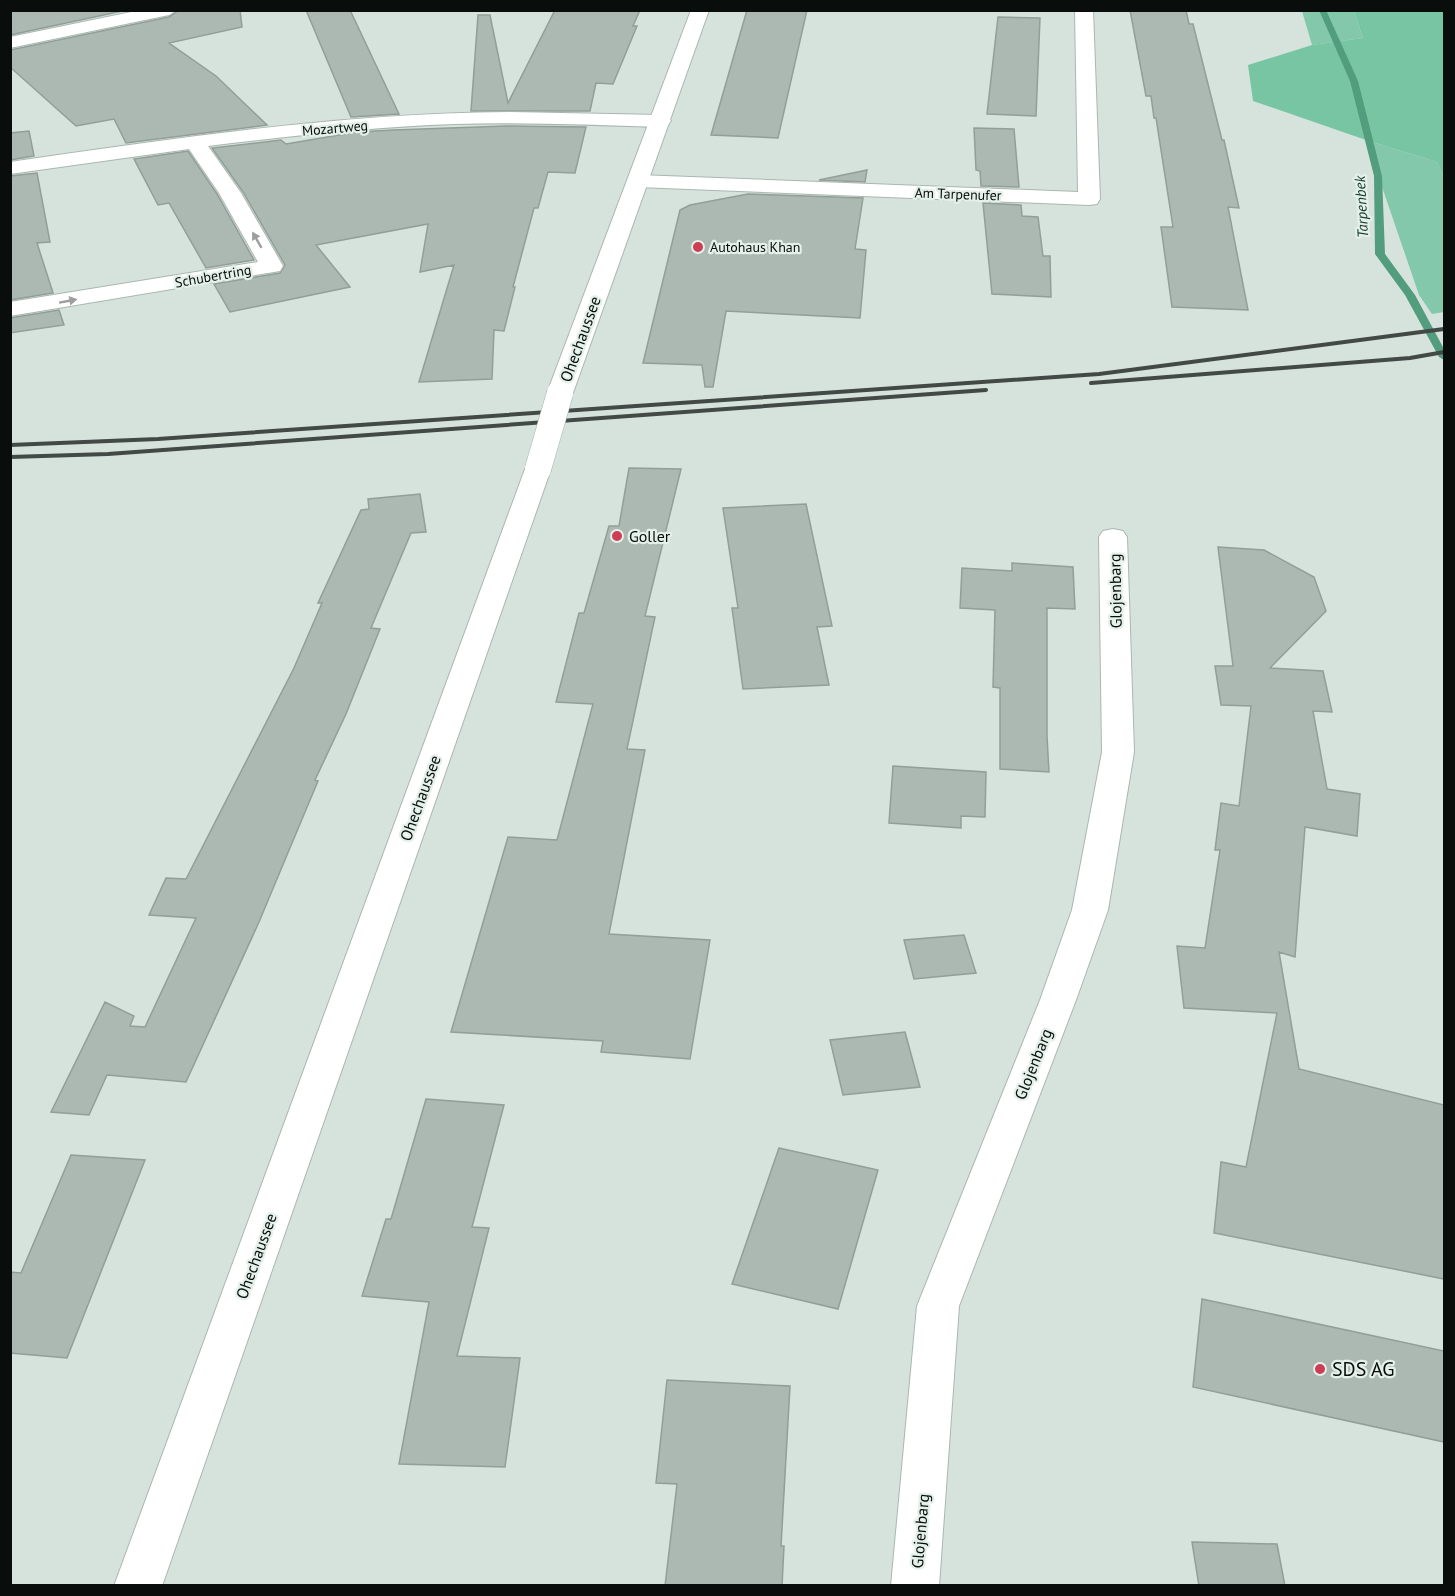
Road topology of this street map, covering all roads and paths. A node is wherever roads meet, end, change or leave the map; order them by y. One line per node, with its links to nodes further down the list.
1 (169, 10): 4 (street)
2 (700, 10): 5 (street, Ohechaussee)
3 (1084, 10): 8 (street, Am Tarpenufer)
4 (10, 43)
5 (661, 121): 6 (street, Mozartweg); 8 (street, Ohechaussee)
6 (195, 143): 7 (street, Mozartweg); 9 (street, Schubertring, one-way to 6)
7 (10, 168)
8 (638, 181): 11 (street, Ohechaussee, bridge)
9 (10, 309)
10 (1113, 537): 12 (street, Glojenbarg)
11 (138, 1586)
12 (915, 1586)

